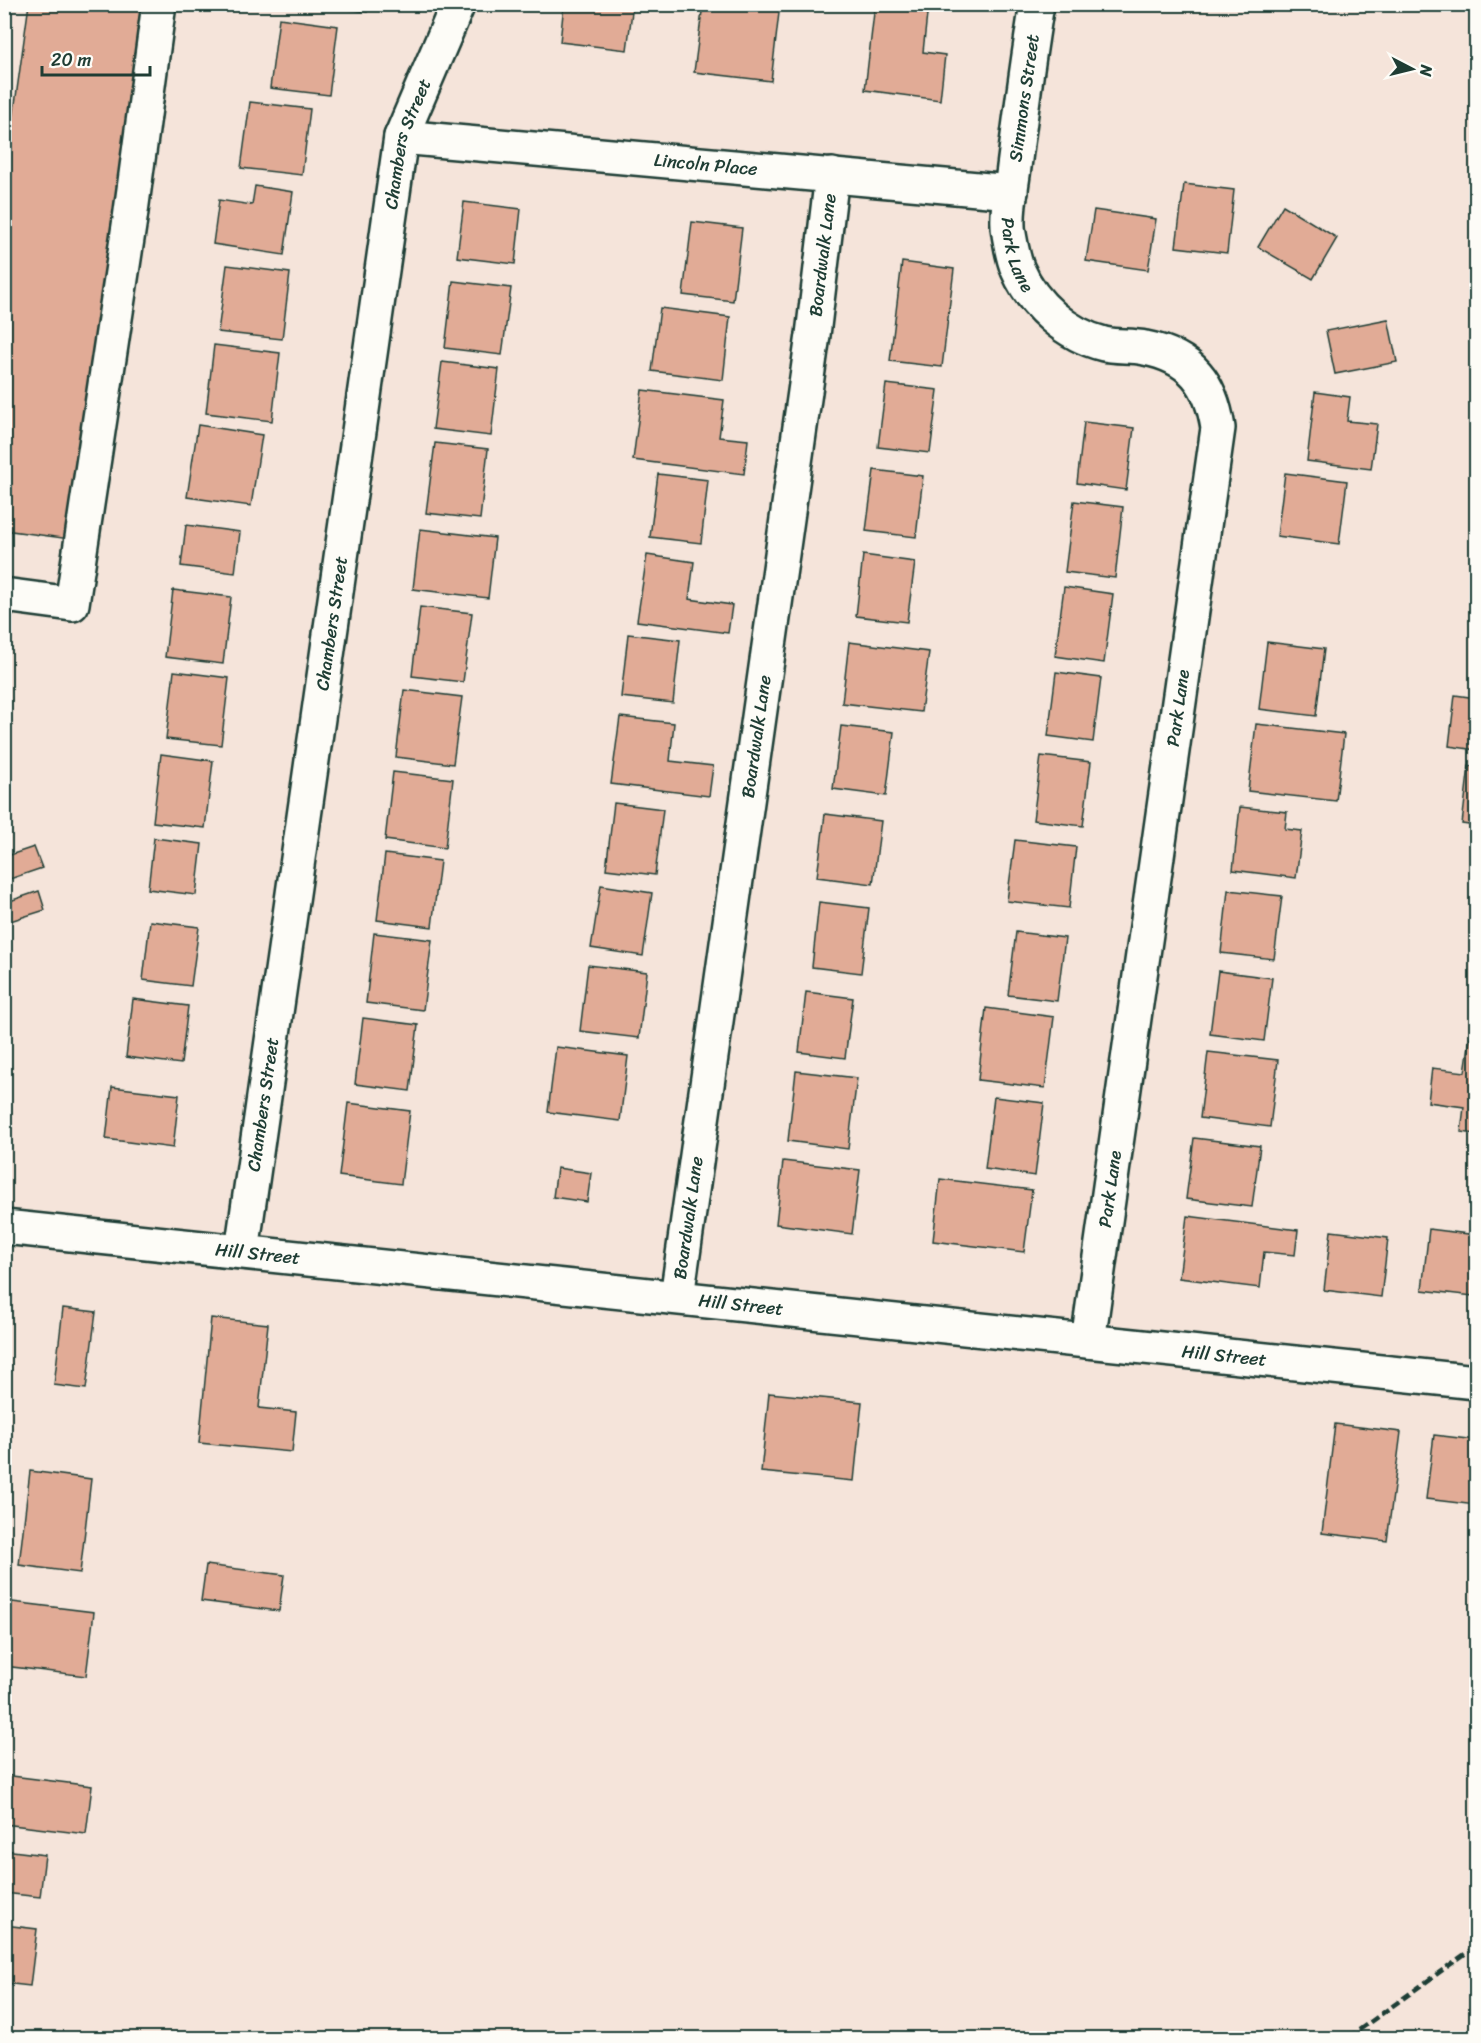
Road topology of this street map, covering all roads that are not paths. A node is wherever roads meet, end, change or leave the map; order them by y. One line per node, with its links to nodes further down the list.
1 (159, 4): 7 (street)
2 (458, 4): 4 (street, Chambers Street)
3 (1037, 4): 6 (street, Simmons Street)
4 (401, 137): 5 (street, Lincoln Place); 9 (street, Chambers Street)
5 (832, 175): 6 (street, Lincoln Place); 10 (street, Boardwalk Lane)
6 (1011, 192): 11 (street, Park Lane)
7 (4, 595)
8 (4, 1227): 9 (street, Hill Street)
9 (242, 1251): 10 (street, Hill Street)
10 (676, 1298): 11 (street, Hill Street)
11 (1088, 1341): 12 (street, Hill Street)
12 (1476, 1382)

